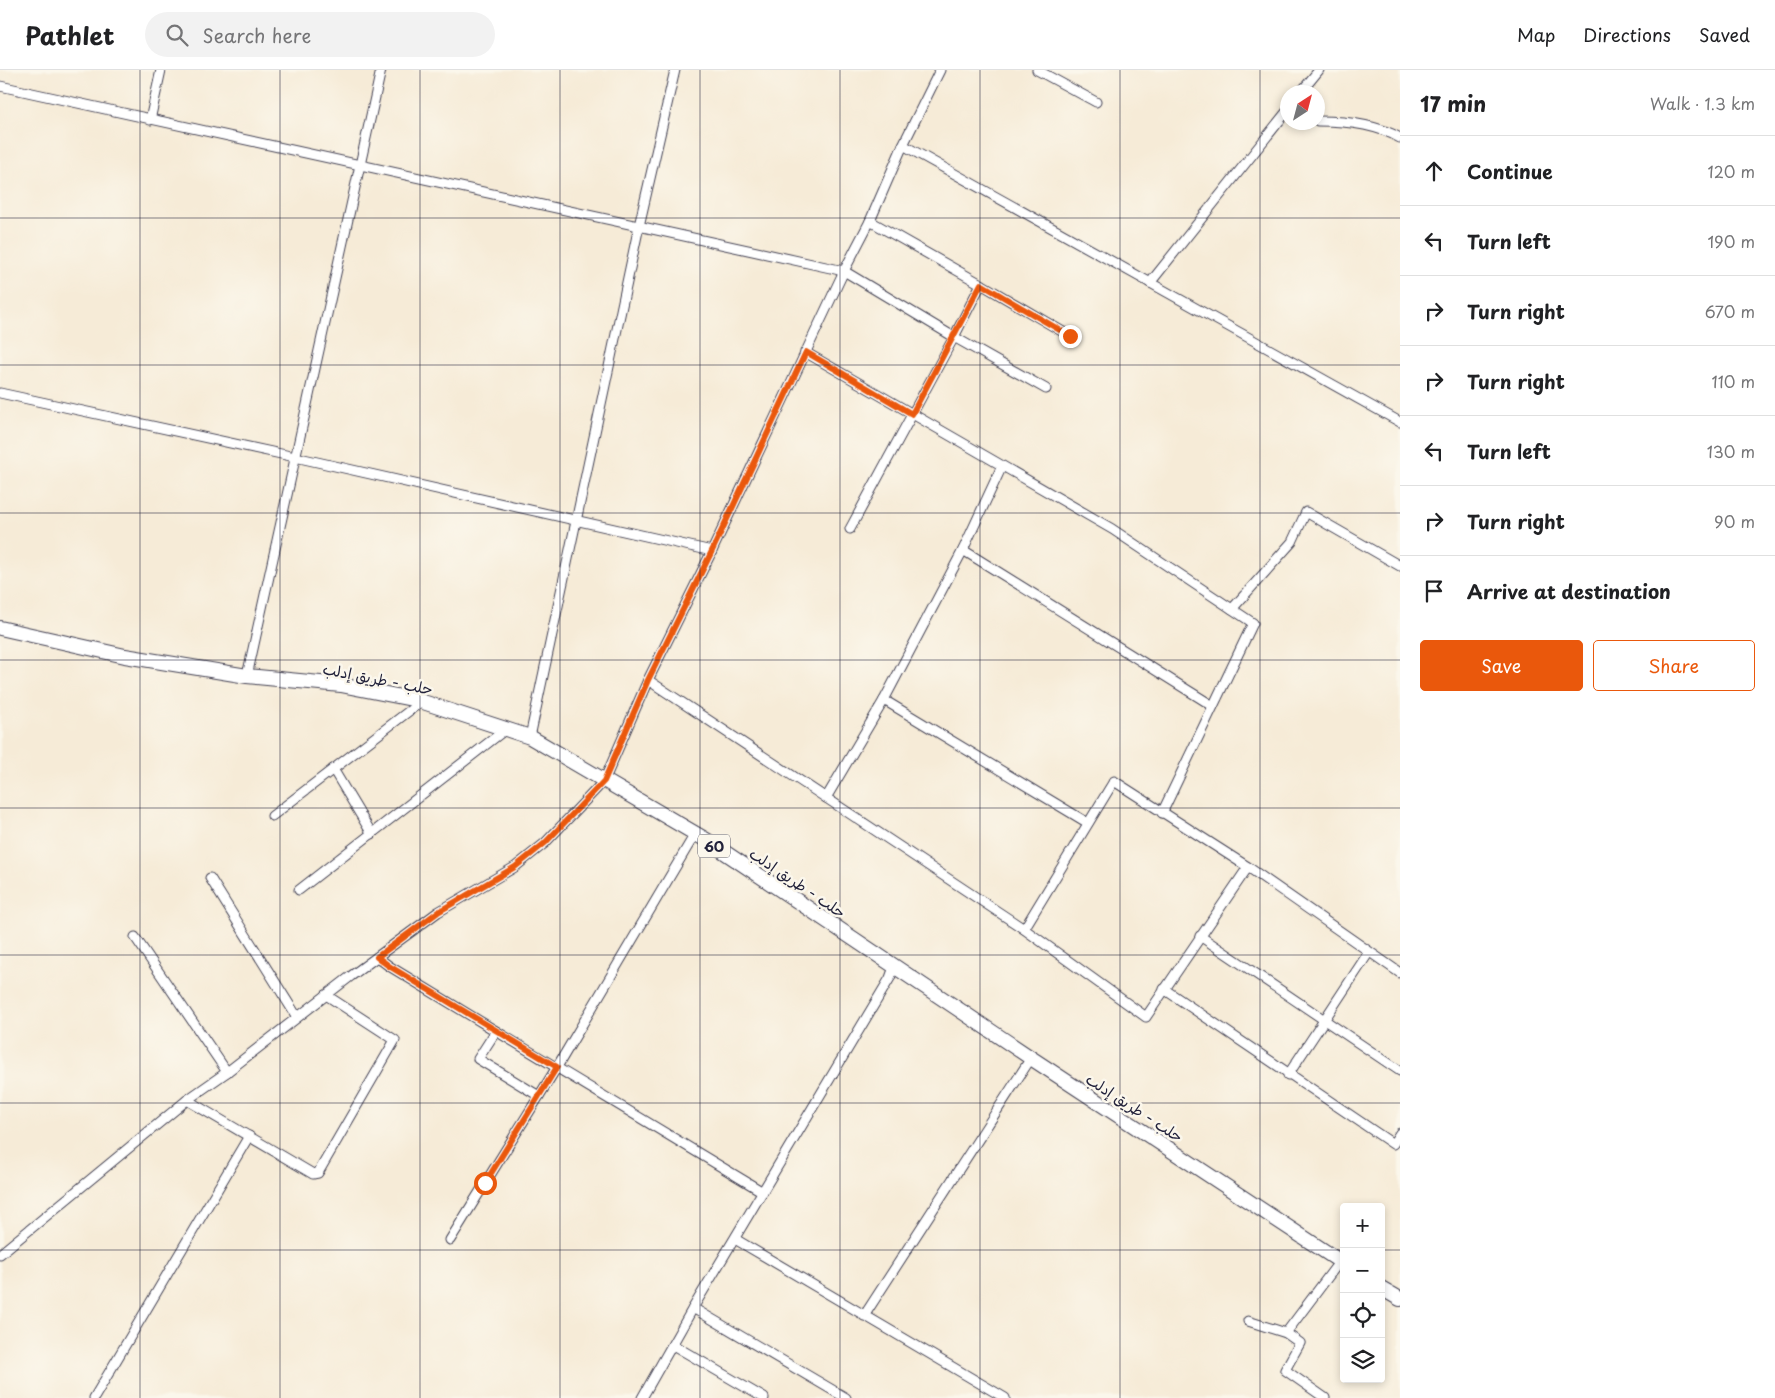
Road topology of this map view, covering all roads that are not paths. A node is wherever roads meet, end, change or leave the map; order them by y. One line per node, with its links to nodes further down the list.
1 (161, 70): 10 (street)
2 (381, 70): 15 (street)
3 (675, 70): 17 (street)
4 (940, 70): 14 (street)
5 (1037, 70): 9 (street)
6 (1319, 70): 7 (street)
7 (1307, 85)
8 (0, 86): 10 (street)
9 (1096, 102)
10 (150, 120): 15 (street)
11 (1325, 122): 13 (street)
12 (1280, 126): 19 (street)
13 (1400, 138)
14 (903, 145): 16 (street); 19 (street)
15 (359, 165): 17 (street); 28 (street)
16 (870, 221): 18 (street); 20 (street)
17 (639, 226): 18 (street); 30 (street)
18 (844, 271): 22 (street); 23 (street)
19 (1150, 283): 27 (street)
20 (981, 284): 21 (street); 22 (street)
21 (1070, 336)
22 (954, 337): 24 (street); 26 (street)
23 (806, 352): 26 (street); 33 (street)
24 (1046, 389)
25 (0, 393): 28 (street)
26 (912, 414): 29 (street); 31 (street)
27 (1400, 422)
28 (295, 457): 30 (street); 37 (street)
29 (1002, 466): 32 (street); 35 (street)
30 (576, 520): 33 (street); 43 (street)
31 (850, 529)
32 (963, 550): 39 (street); 41 (street)
33 (712, 551): 38 (street)
34 (1400, 566): 35 (street)
35 (1232, 609): 41 (street)
36 (0, 628): 37 (highway, حلب - طريق إدلب / 60)
37 (247, 676): 40 (highway, حلب - طريق إدلب / 60)
38 (648, 680): 45 (street); 46 (street)
39 (884, 700): 46 (street); 49 (street)
40 (422, 701): 42 (highway, حلب - طريق إدلب / 60); 44 (street)
41 (1213, 706): 47 (street)
42 (506, 729): 43 (highway, حلب - طريق إدلب / 60); 50 (street)
43 (530, 737): 45 (highway, حلب - طريق إدلب / 60)
44 (333, 769): 48 (street); 50 (street)
45 (604, 781): 51 (highway, حلب - طريق إدلب / 60); 59 (street)
46 (826, 798): 55 (street)
47 (1162, 813): 49 (street); 52 (street)
48 (272, 816)
49 (1088, 823): 55 (street)
50 (372, 834): 54 (street)
51 (695, 834): 60 (highway, حلب - طريق إدلب / 60); 68 (street)
52 (1248, 867): 56 (street); 58 (street)
53 (210, 878): 64 (street)
54 (300, 890)
55 (1024, 929): 62 (street)
56 (1200, 936): 62 (street); 65 (street)
57 (135, 937): 70 (street)
58 (1369, 952): 61 (street); 65 (street)
59 (377, 957): 63 (street); 66 (street)
60 (894, 967): 67 (highway, حلب - طريق إدلب / 60); 76 (street)
61 (1400, 973)
62 (1164, 989): 71 (street)
63 (326, 994): 64 (street); 75 (street)
64 (297, 1017): 70 (street)
65 (1324, 1021): 69 (street); 71 (street)
66 (496, 1030): 68 (street); 72 (street)
67 (1030, 1058): 80 (highway, حلب - طريق إدلب / 60); 85 (street)
68 (557, 1067): 72 (street); 76 (street)
69 (1400, 1071)
70 (227, 1072): 73 (street)
71 (1288, 1074): 74 (street)
72 (539, 1096): 78 (street)
73 (188, 1100): 75 (street); 79 (street)
74 (1400, 1133)
75 (249, 1136): 90 (street)
76 (763, 1192): 77 (street)
77 (735, 1239): 84 (street); 85 (street)
78 (450, 1240)
79 (0, 1254)
80 (1340, 1261)
81 (1340, 1265): 87 (street)
82 (1385, 1290): 83 (highway)
83 (1400, 1299)
84 (693, 1308): 88 (street); 93 (street)
85 (864, 1316): 94 (street)
86 (1248, 1321): 87 (street)
87 (1286, 1333): 89 (street)
88 (673, 1345): 91 (street); 92 (street)
89 (1323, 1397)
90 (94, 1398)
91 (642, 1398)
92 (764, 1398)
93 (846, 1398)
94 (1005, 1398)

